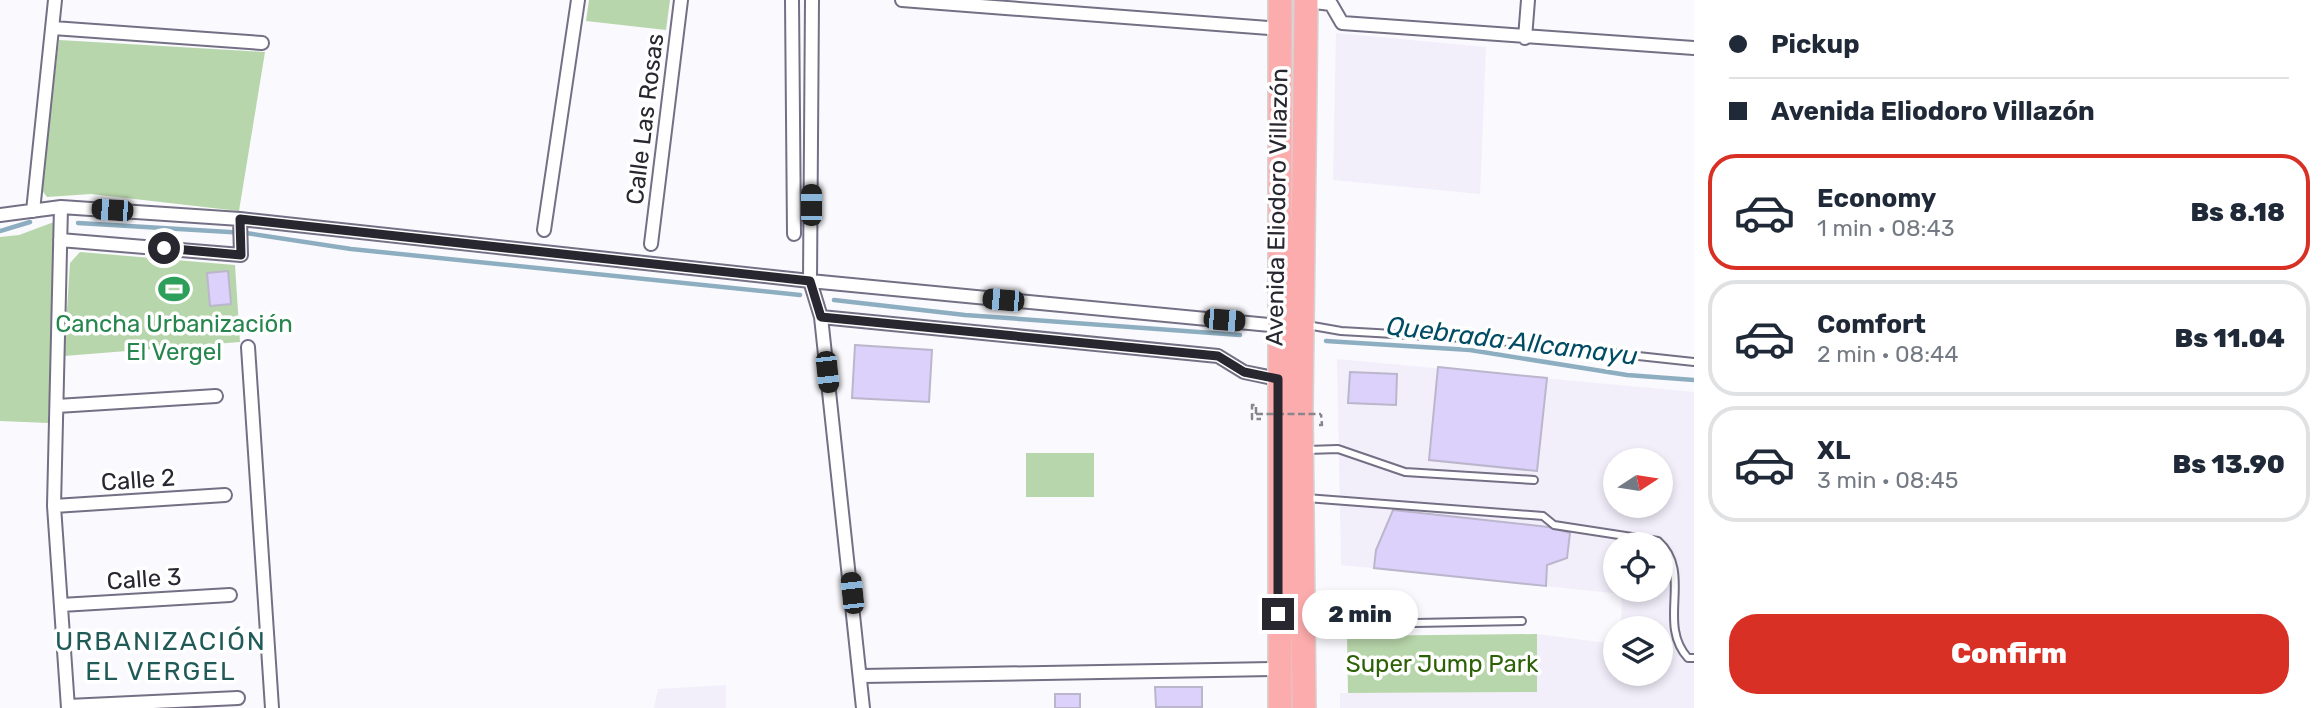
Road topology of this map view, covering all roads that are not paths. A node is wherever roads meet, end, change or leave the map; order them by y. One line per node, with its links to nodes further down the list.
1 (55, 0): 11 (street)
2 (578, 0): 20 (street)
3 (681, 0): 23 (street, Calle Las Rosas)
4 (792, 0): 21 (street)
5 (813, 0): 24 (street)
6 (902, 0): 10 (street)
7 (1280, 0): 12 (highway, Avenida Eliodoro Villazón)
8 (1306, 0): 13 (street); 26 (highway, Avenida Eliodoro Villazón)
9 (1528, 0): 13 (street)
10 (981, 4): 12 (street)
11 (53, 28): 14 (street); 17 (street)
12 (1281, 29): 26 (highway, Avenida Eliodoro Villazón)
13 (1525, 38): 15 (street)
14 (262, 43)
15 (1694, 48)
16 (61, 207): 17 (street); 19 (street); 22 (street)
17 (33, 211): 18 (street)
18 (0, 215)
19 (240, 222): 22 (street); 24 (street)
20 (544, 230)
21 (794, 234)
22 (60, 240): 31 (street)
23 (651, 244)
24 (810, 281): 25 (street); 26 (street)
25 (821, 317): 29 (street); 43 (street)
26 (1290, 325): 28 (lane); 29 (highway, Avenida Eliodoro Villazón); 32 (highway, Avenida Eliodoro Villazón)
27 (248, 347): 46 (street)
28 (1694, 362)
29 (1278, 379): 42 (highway, Avenida Eliodoro Villazón)
30 (216, 396): 31 (street)
31 (57, 406): 36 (street)
32 (1302, 450): 33 (lane); 35 (highway, Avenida Eliodoro Villazón)
33 (1534, 480)
34 (225, 495): 36 (street, Calle 2)
35 (1301, 498): 40 (highway, Avenida Eliodoro Villazón); 41 (lane)
36 (54, 506): 38 (street)
37 (230, 595): 38 (street, Calle 3)
38 (61, 606): 45 (street)
39 (1522, 621): 40 (lane)
40 (1303, 625): 49 (highway, Avenida Eliodoro Villazón)
41 (1694, 658)
42 (1278, 669): 43 (street); 48 (highway, Avenida Eliodoro Villazón)
43 (862, 676): 47 (street)
44 (238, 698): 45 (street)
45 (68, 707)
46 (272, 708)
47 (863, 708)
48 (1280, 708)
49 (1304, 708)

